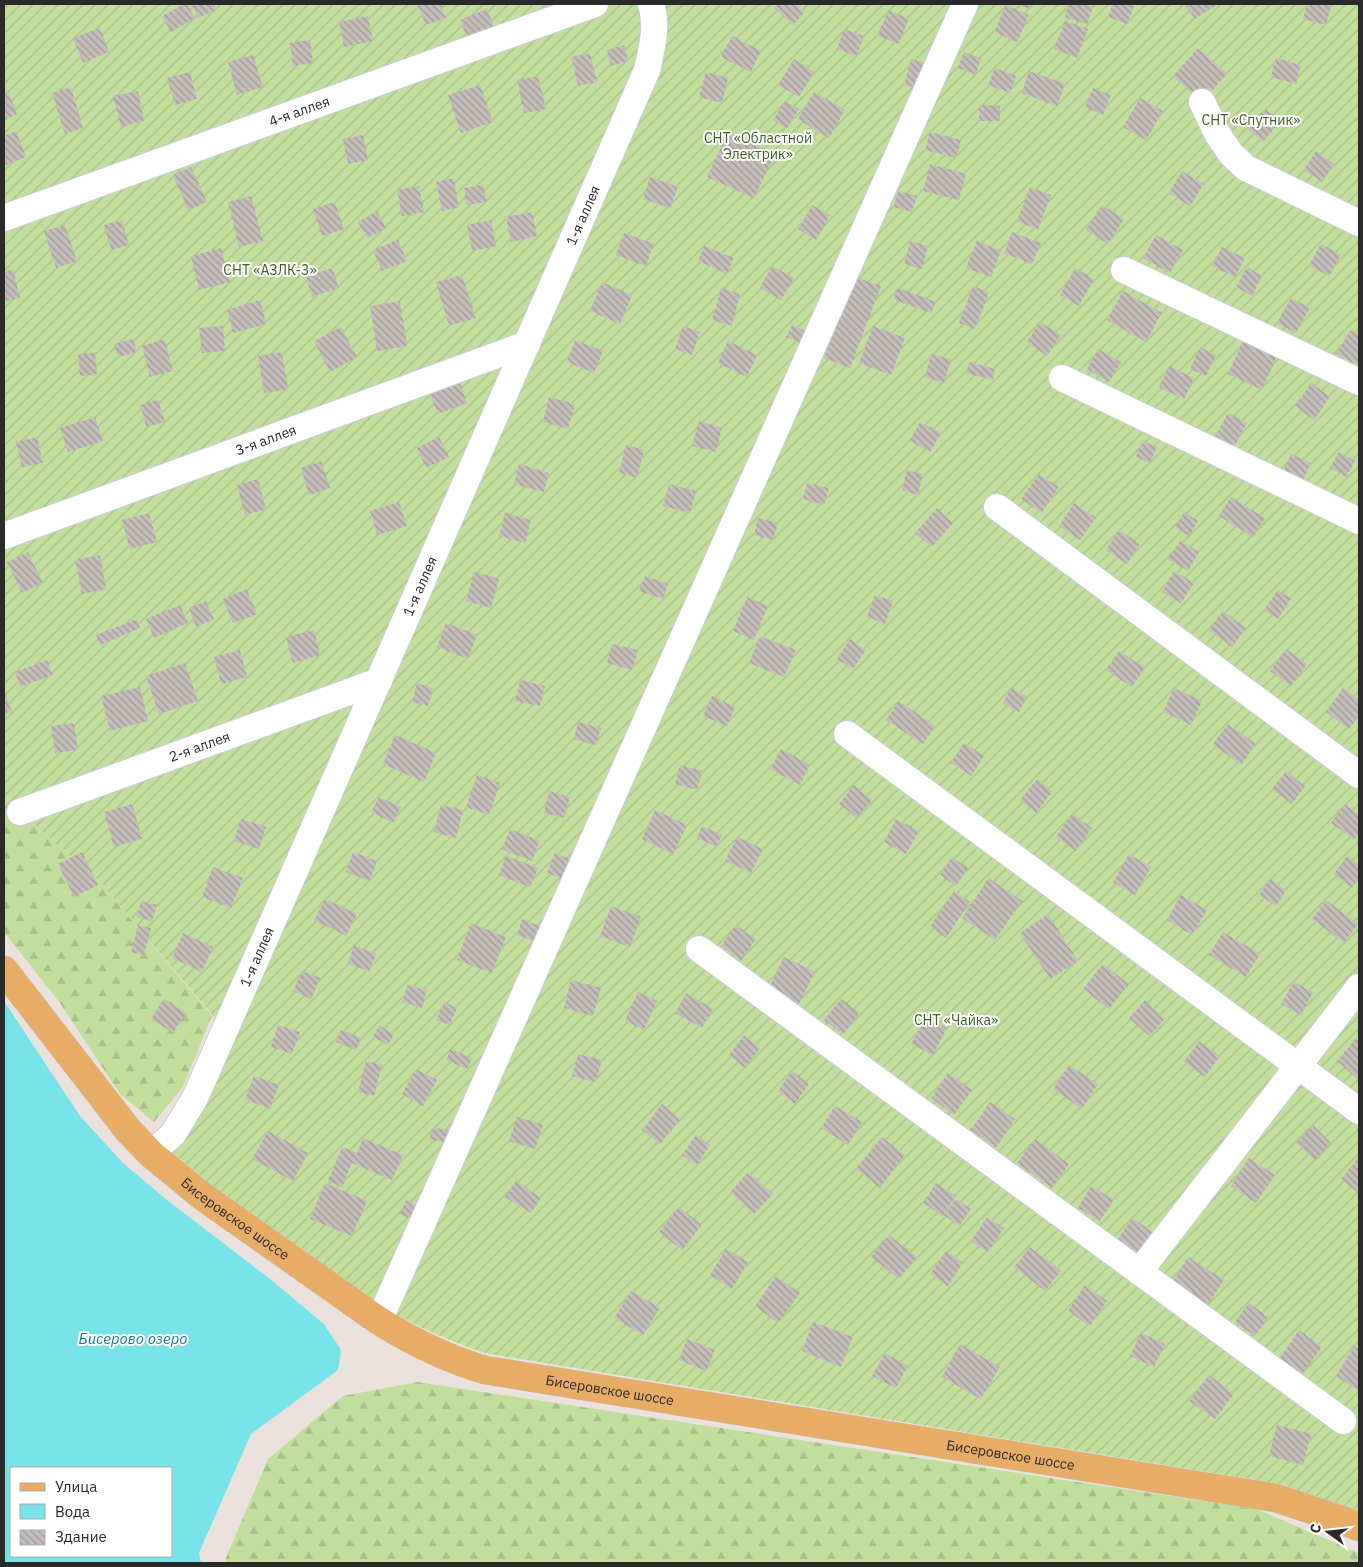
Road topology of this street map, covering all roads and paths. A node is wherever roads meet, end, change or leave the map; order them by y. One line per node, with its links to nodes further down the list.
1 (595, 4): 5 (street, 4-я аллея)
2 (651, 4): 8 (street, 1-я аллея)
3 (965, 4): 25 (street)
4 (1202, 102): 6 (street)
5 (4, 218)
6 (1359, 223)
7 (1124, 270): 10 (street)
8 (527, 344): 13 (street, 3-я аллея); 14 (street, 1-я аллея)
9 (1062, 378): 12 (street)
10 (1359, 382)
11 (997, 507): 16 (street)
12 (1359, 521)
13 (4, 536)
14 (379, 681): 17 (street, 2-я аллея); 23 (street, 1-я аллея)
15 (847, 734): 21 (street)
16 (1359, 775)
17 (20, 812)
18 (699, 950): 24 (street)
19 (4, 970): 23 (main road, Бисеровское шоссе)
20 (1359, 987): 21 (street)
21 (1298, 1066): 22 (street); 24 (street)
22 (1359, 1111)
23 (151, 1154): 25 (main road, Бисеровское шоссе)
24 (1139, 1272): 26 (street)
25 (379, 1322): 27 (main road, Бисеровское шоссе)
26 (1343, 1421)
27 (1359, 1527)

